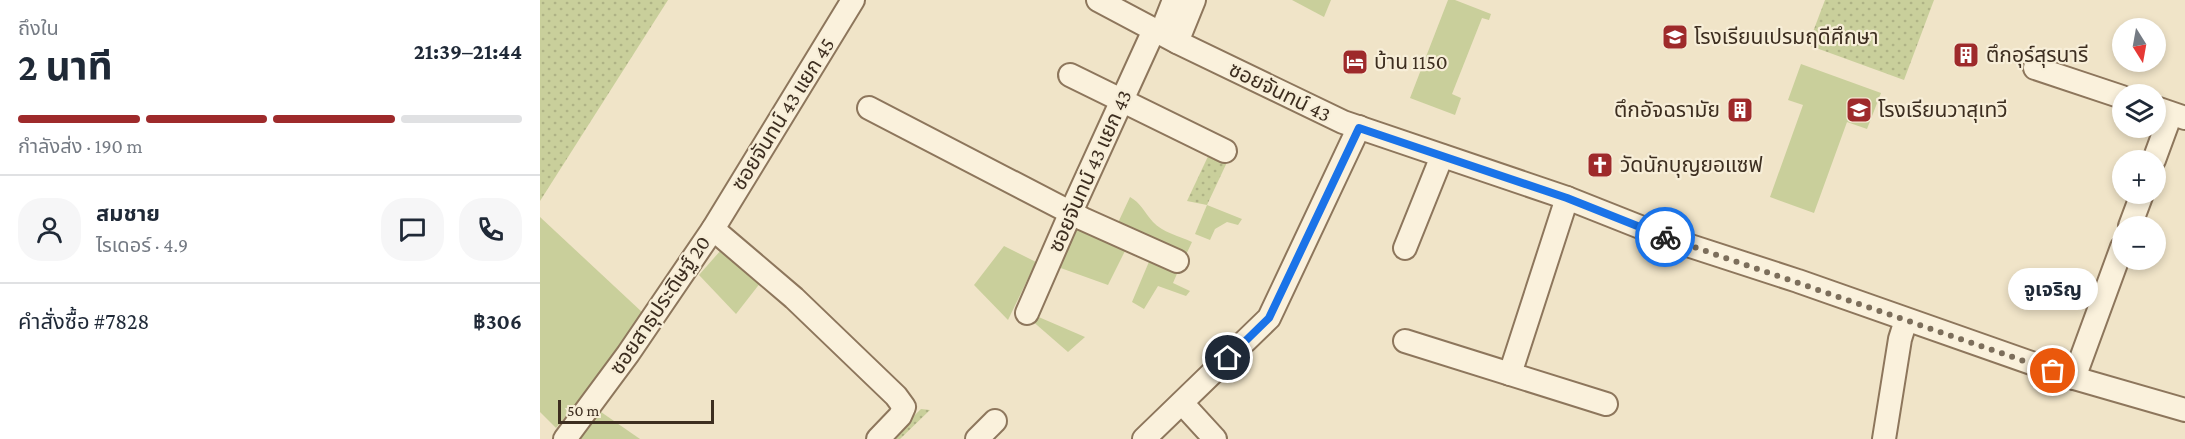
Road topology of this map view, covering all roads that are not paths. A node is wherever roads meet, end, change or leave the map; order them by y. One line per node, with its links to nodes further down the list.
1 (853, 0): 18 (street, ซอยจันทน์ 43 แยก 45)
2 (1098, 0): 5 (street, ซอยจันทน์ 43)
3 (1174, 0): 5 (street)
4 (1194, 0): 5 (street)
5 (1164, 35): 9 (street, ซอยจันทน์ 43 แยก 43); 12 (street, ซอยจันทน์ 43)
6 (2035, 68): 8 (street)
7 (1070, 75): 9 (street)
8 (2112, 94)
9 (1121, 99): 14 (street); 17 (street, ซอยจันทน์ 43 แยก 43)
10 (869, 108): 17 (street)
11 (2170, 116): 13 (street)
12 (1359, 128): 15 (street, ซอยจันทน์ 43); 27 (street)
13 (2158, 150)
14 (1225, 151)
15 (1442, 156): 16 (street, ซอยจันทน์ 43); 19 (street)
16 (1567, 198): 23 (street, ซอยจันทน์ 43); 25 (street)
17 (1071, 212): 20 (street); 22 (street, ซอยจันทน์ 43 แยก 43)
18 (712, 228): 31 (street, ซอยสาธุประดิษฐ์ 20); 32 (street)
19 (1405, 248)
20 (1177, 261)
21 (2114, 270): 26 (street)
22 (1027, 313)
23 (1906, 320): 26 (street, ซอยจันทน์ 43); 36 (street)
24 (1405, 341): 25 (street)
25 (1510, 374): 28 (street)
26 (2074, 378): 29 (street, ซอยจันทน์ 43)
27 (1182, 403): 34 (street); 35 (street)
28 (1606, 404)
29 (2185, 410)
30 (995, 421): 33 (street)
31 (565, 439)
32 (878, 439)
33 (977, 439)
34 (1144, 439)
35 (1215, 439)
36 (1884, 439)

